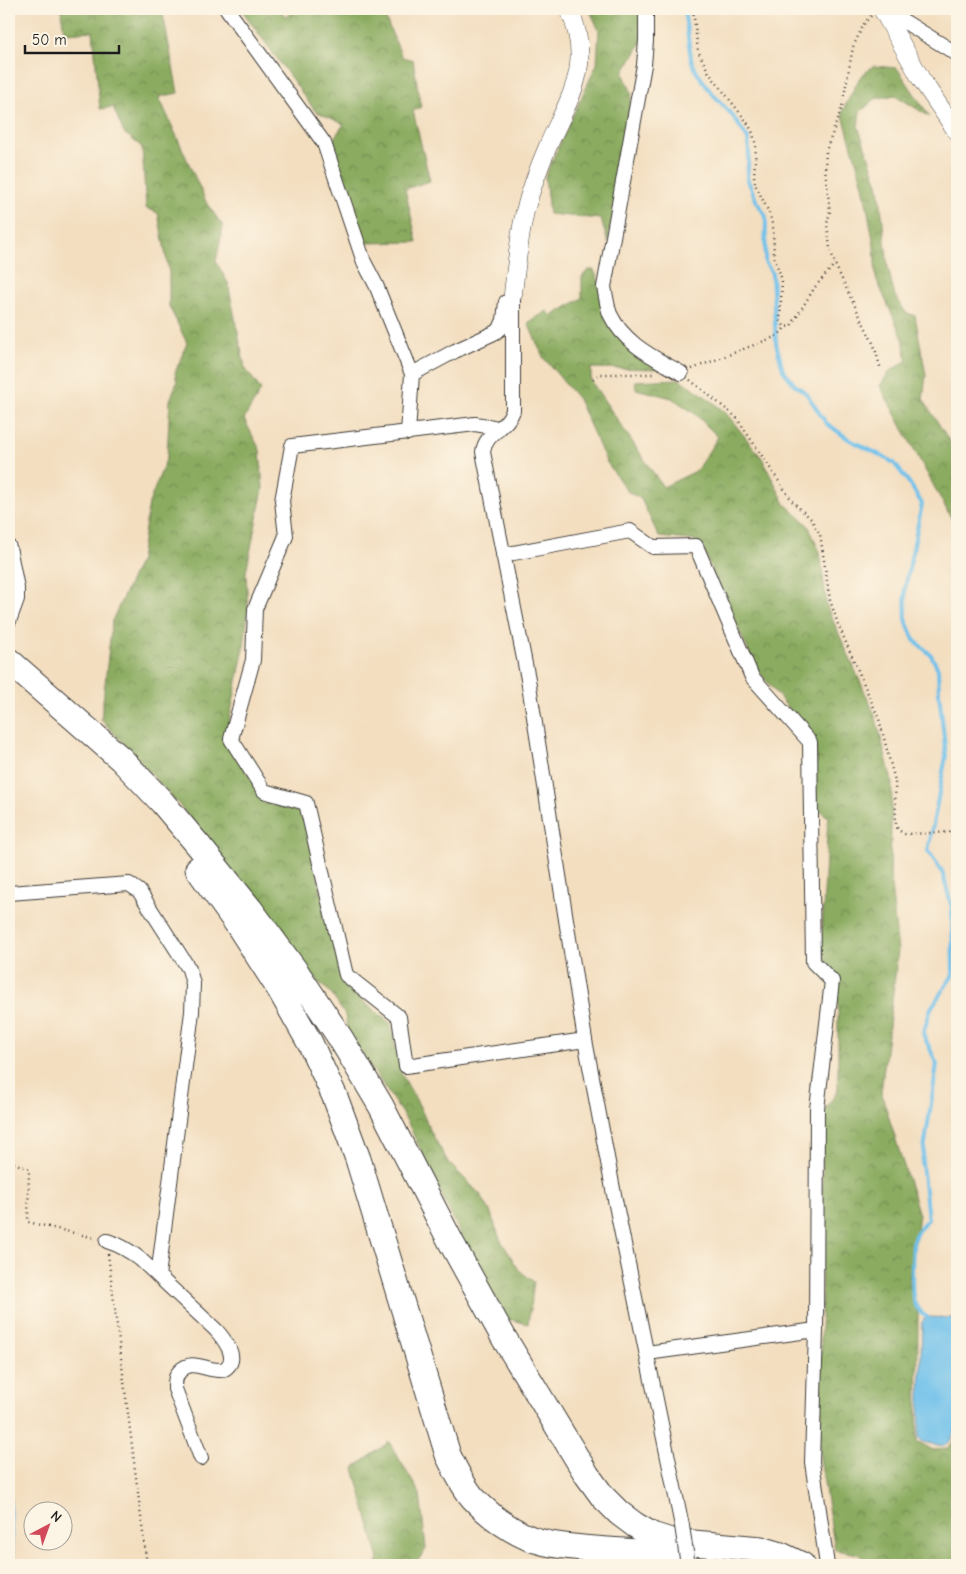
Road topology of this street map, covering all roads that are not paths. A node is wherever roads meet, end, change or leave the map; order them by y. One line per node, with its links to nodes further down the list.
1 (227, 9): 9 (street)
2 (568, 9): 7 (street)
3 (646, 9): 8 (street)
4 (880, 10): 5 (street); 6 (street)
5 (957, 54)
6 (957, 132)
7 (513, 294): 9 (street); 10 (street)
8 (682, 373)
9 (412, 374): 11 (street)
10 (498, 430): 11 (street); 13 (street)
11 (408, 432): 18 (street)
12 (9, 547): 14 (street)
13 (503, 555): 18 (street); 21 (street)
14 (9, 621)
15 (17, 667): 16 (highway)
16 (70, 716): 25 (highway); 26 (highway)
17 (9, 893): 20 (street)
18 (585, 1040): 22 (street)
19 (107, 1241): 20 (street)
20 (158, 1276): 23 (street)
21 (816, 1330): 22 (street); 27 (street)
22 (647, 1353): 24 (street, bridge)
23 (201, 1458)
24 (688, 1565)
25 (770, 1565)
26 (802, 1565)
27 (827, 1565)

